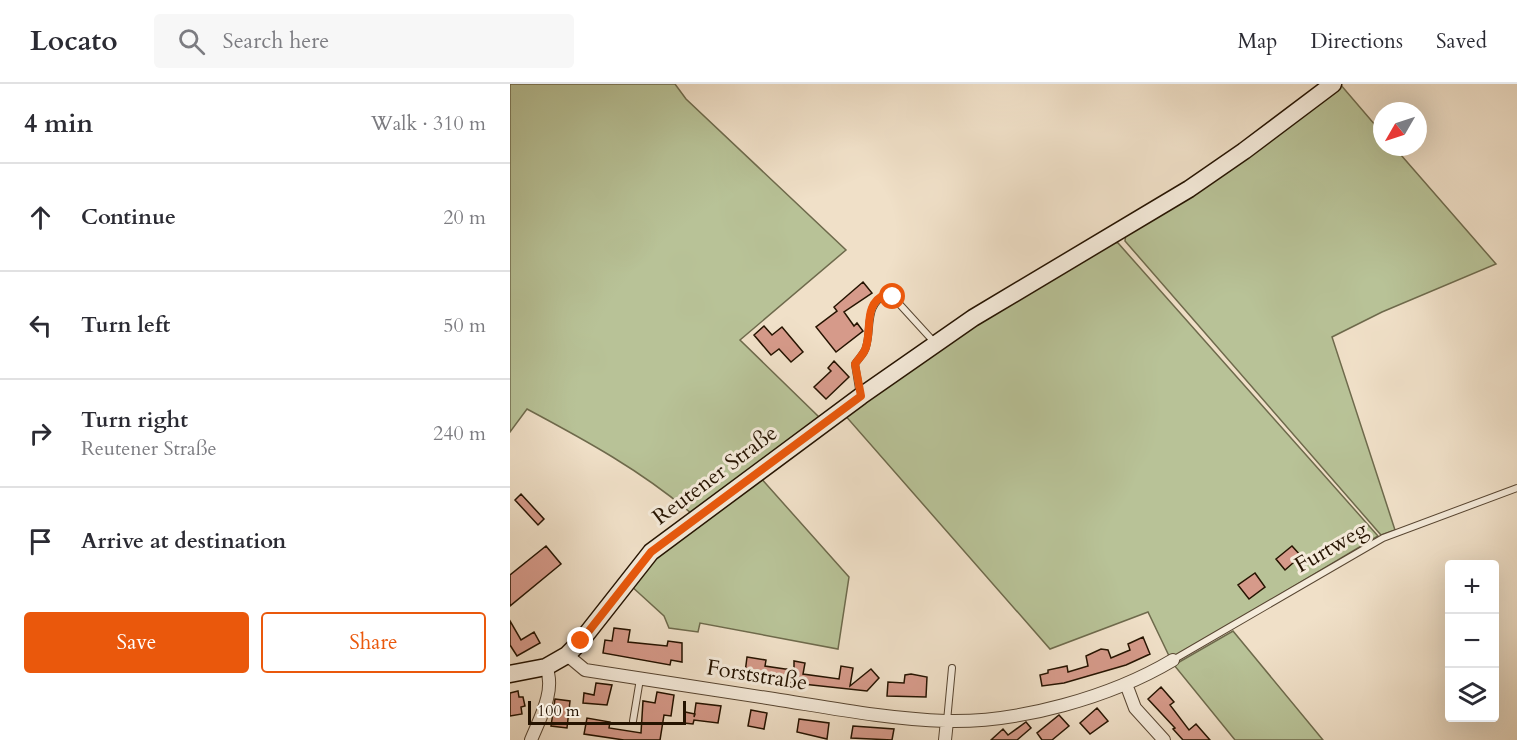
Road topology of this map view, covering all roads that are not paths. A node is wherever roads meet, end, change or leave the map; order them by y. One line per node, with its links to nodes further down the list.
1 (1333, 84): 2 (street, Reutener Straße)
2 (935, 343): 3 (street, Reutener Straße); 3 (lane)
3 (861, 396): 5 (street, Reutener Straße)
4 (1517, 488): 6 (lane, Furtweg)
5 (567, 655): 7 (street, Reutener Straße); 10 (street, Forststraße)
6 (1173, 660): 11 (street, Forststraße)
7 (546, 667): 9 (street, Reutener Straße); 14 (street)
8 (952, 668): 13 (lane)
9 (510, 674)
10 (640, 678): 12 (lane); 13 (street, Forststraße)
11 (1126, 684): 13 (street, Forststraße); 16 (street)
12 (633, 720)
13 (947, 721): 15 (street)
14 (531, 740)
15 (945, 740)
16 (1164, 740)

